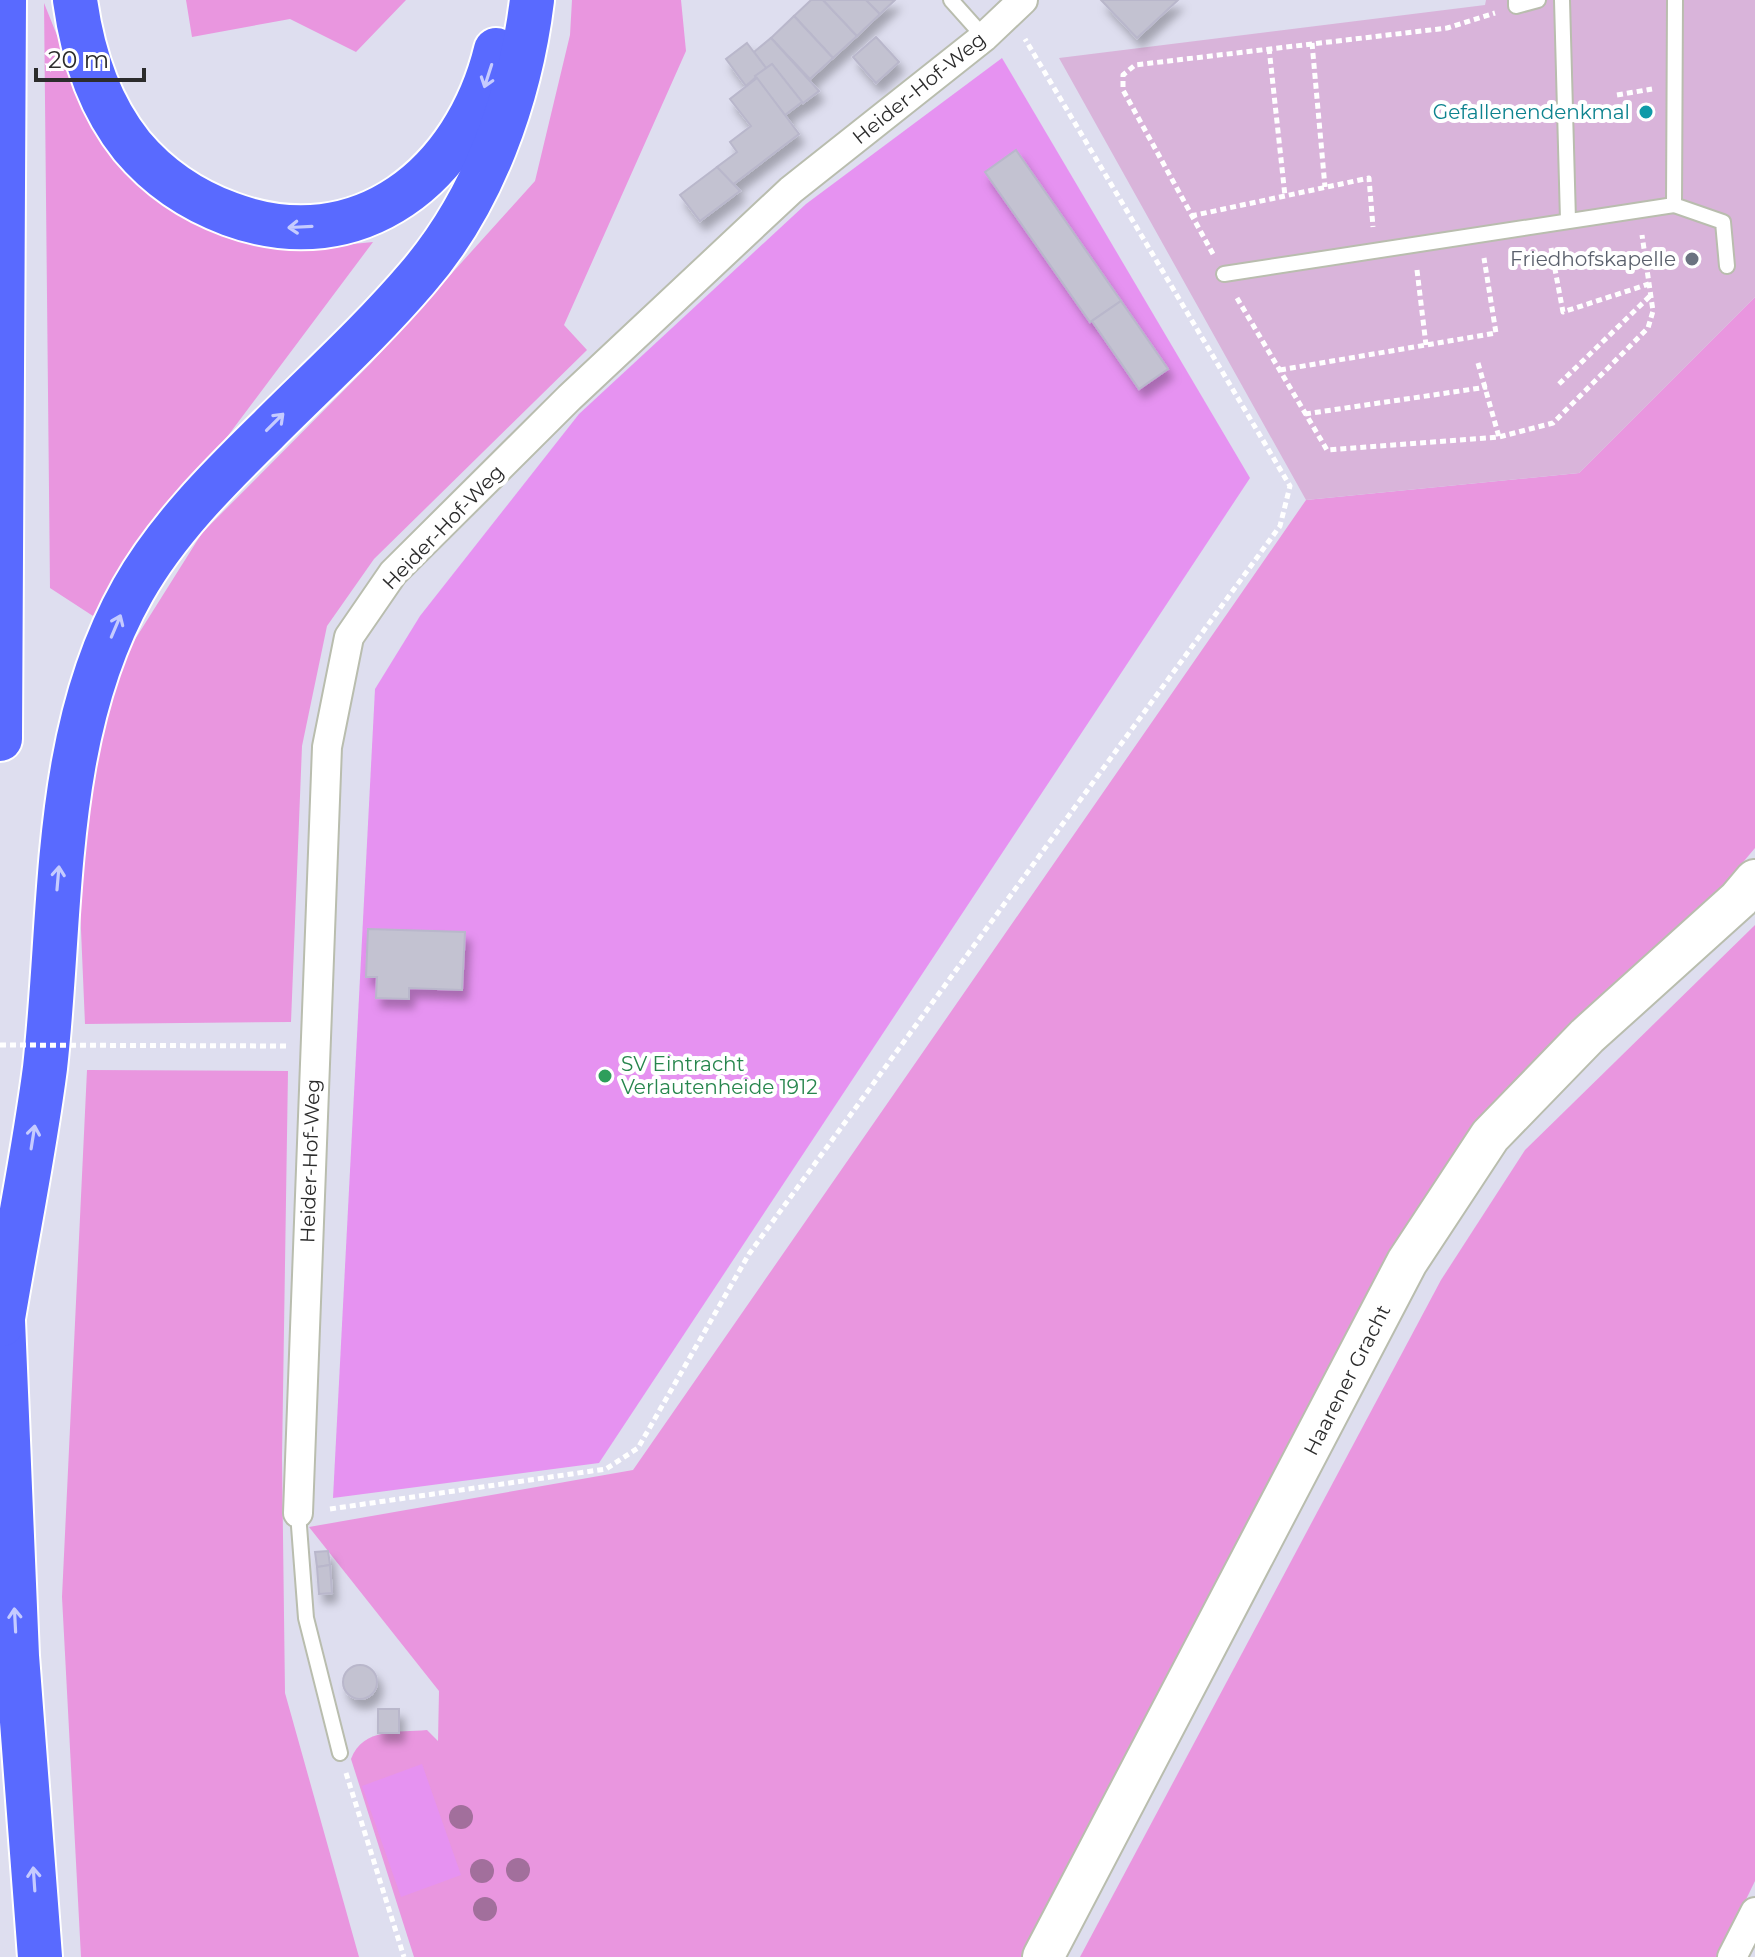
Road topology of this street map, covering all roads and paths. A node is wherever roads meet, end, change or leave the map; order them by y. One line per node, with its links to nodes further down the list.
1 (4, 0): 34 (highway)
2 (75, 0): 3 (highway, one-way to 2)
3 (504, 0)
4 (532, 0): 39 (highway, one-way to 4)
5 (951, 0): 11 (lane)
6 (1516, 0): 7 (lane)
7 (1538, 0)
8 (1562, 0): 18 (lane)
9 (1675, 0): 16 (lane)
10 (1016, 6): 11 (street, Heider-Hof-Weg); 40 (path)
11 (984, 37): 40 (street, Heider-Hof-Weg)
12 (1312, 43): 14 (path)
13 (1269, 48): 15 (path)
14 (1325, 187): 15 (path); 22 (path)
15 (1285, 196): 17 (path)
16 (1674, 205): 18 (lane); 23 (lane)
17 (1191, 216)
18 (1568, 220): 19 (lane)
19 (1547, 224): 20 (lane); 25 (path)
20 (1480, 234): 21 (lane); 27 (path)
21 (1414, 245): 22 (lane); 27 (path)
22 (1375, 251): 24 (lane)
23 (1727, 266)
24 (1224, 274)
25 (1649, 284)
26 (1651, 295): 30 (path)
27 (1426, 345): 29 (path)
28 (1478, 363): 31 (path)
29 (1280, 370)
30 (1559, 384)
31 (1487, 387): 32 (path); 33 (path)
32 (1305, 414)
33 (1499, 437)
34 (0, 739)
35 (1755, 880): 45 (main road, Haarener Gracht)
36 (0, 1045): 37 (path, bridge)
37 (290, 1046)
38 (0, 1162): 39 (highway)
39 (2, 1324): 43 (highway, one-way to 39)
40 (298, 1513): 41 (lane)
41 (340, 1753): 44 (path)
42 (1755, 1912): 46 (street)
43 (40, 1957)
44 (404, 1957)
45 (1043, 1957)
46 (1732, 1957)

